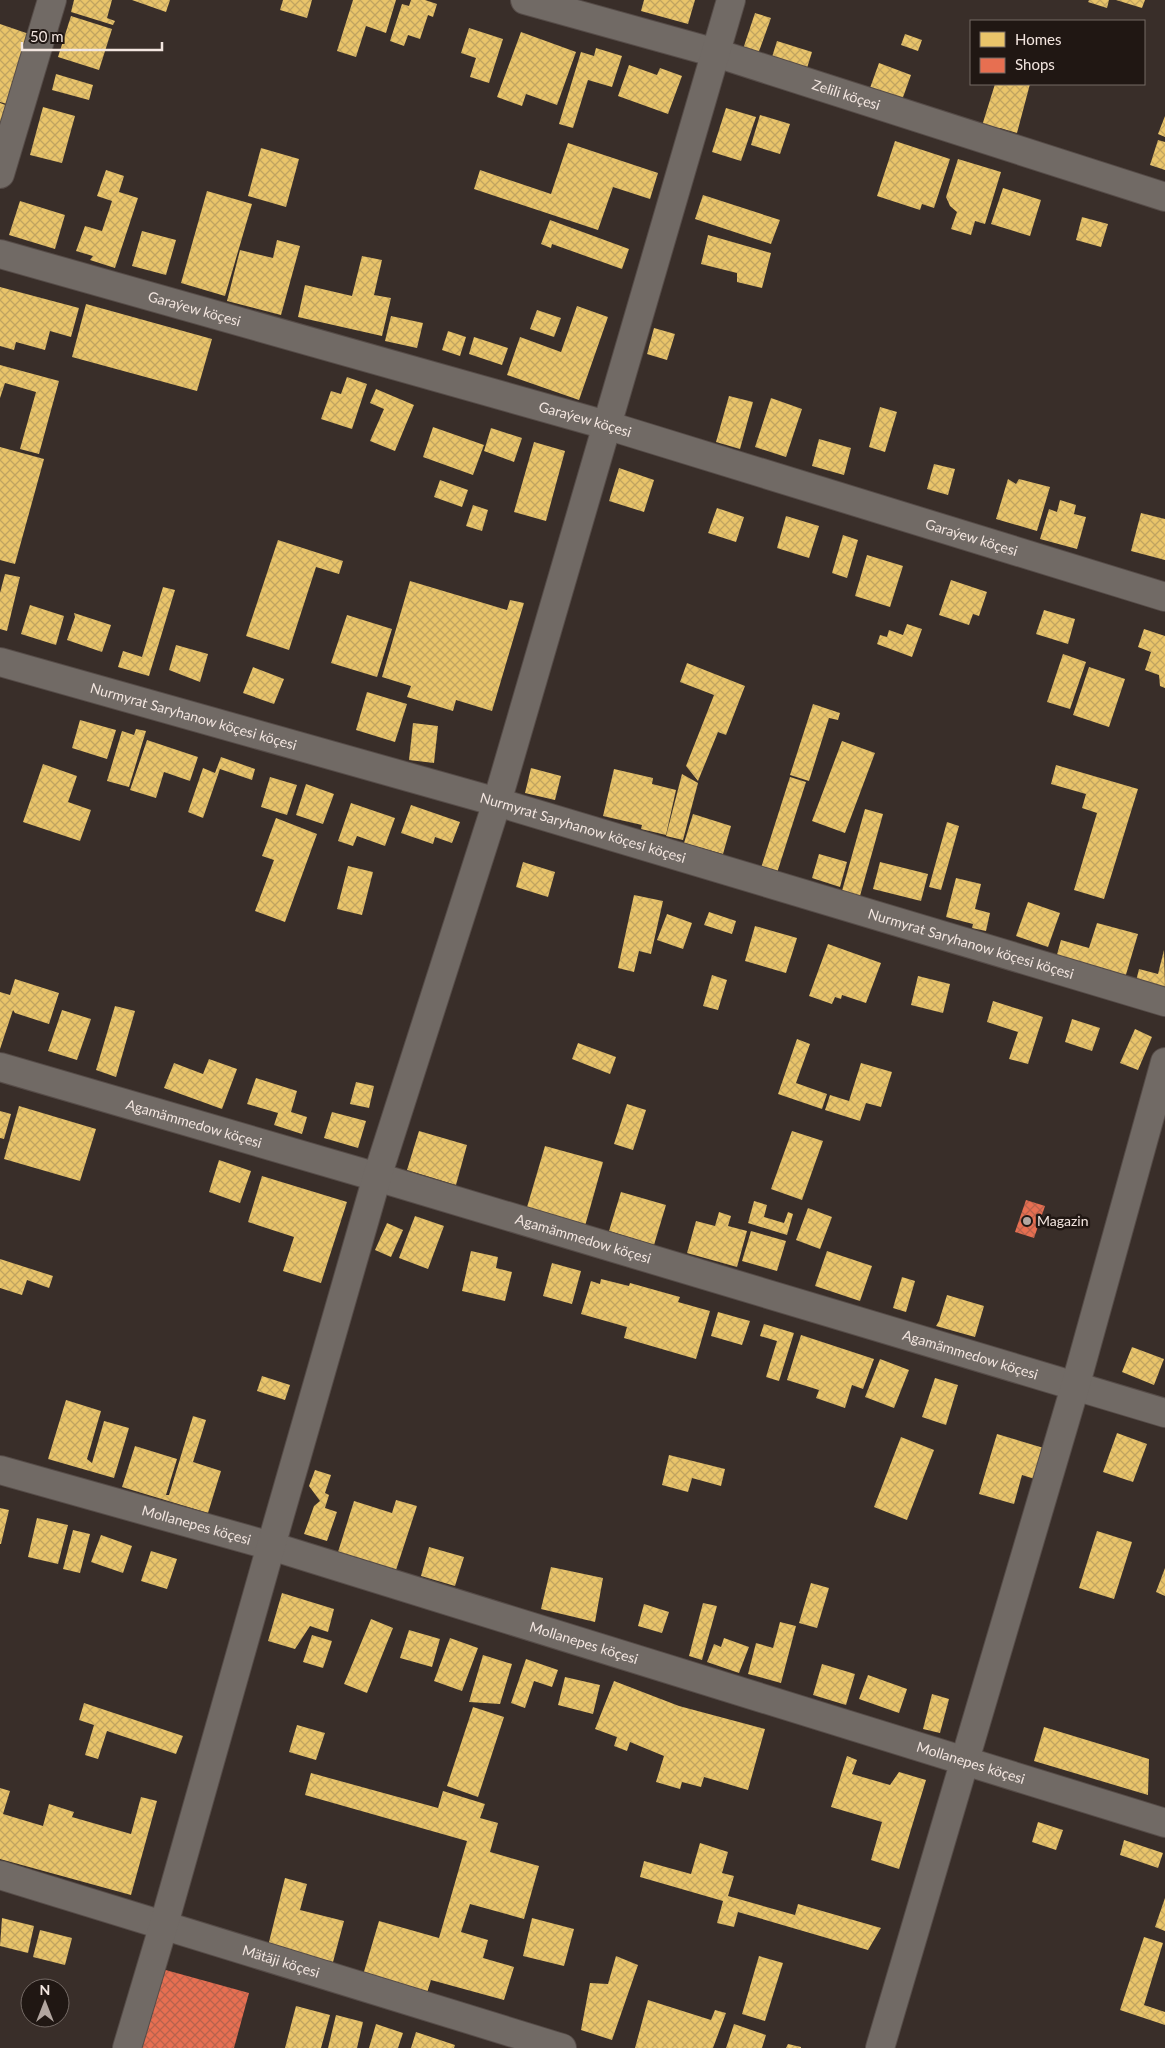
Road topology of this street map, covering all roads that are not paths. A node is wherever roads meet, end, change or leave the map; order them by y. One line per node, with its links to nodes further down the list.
1 (52, 0): 5 (street)
2 (525, 0): 4 (street, Zelili köçesi)
3 (731, 0): 4 (street)
4 (716, 53): 6 (street, Zelili köçesi); 8 (street)
5 (0, 174)
6 (1165, 196)
7 (0, 254): 8 (street, Garaýew köçesi)
8 (606, 425): 9 (street, Garaýew köçesi); 11 (street)
9 (1165, 597)
10 (0, 662): 11 (street, Nurmyrat Saryhanow köçesi köçesi)
11 (496, 802): 12 (street, Nurmyrat Saryhanow köçesi köçesi); 15 (street)
12 (1165, 1002)
13 (1165, 1062): 16 (street)
14 (0, 1067): 15 (street, Agamämmedow köçesi)
15 (377, 1177): 16 (street, Agamämmedow köçesi); 19 (street)
16 (1075, 1387): 17 (street, Agamämmedow köçesi); 20 (street)
17 (1165, 1413)
18 (0, 1470): 19 (street, Mollanepes köçesi)
19 (271, 1546): 20 (street, Mollanepes köçesi); 23 (street)
20 (965, 1762): 21 (street, Mollanepes köçesi); 26 (street)
21 (1165, 1823)
22 (0, 1875): 23 (street, Mätäji köçesi)
23 (164, 1924): 24 (street); 25 (street, Mätäji köçesi)
24 (127, 2048)
25 (562, 2048)
26 (880, 2048)

